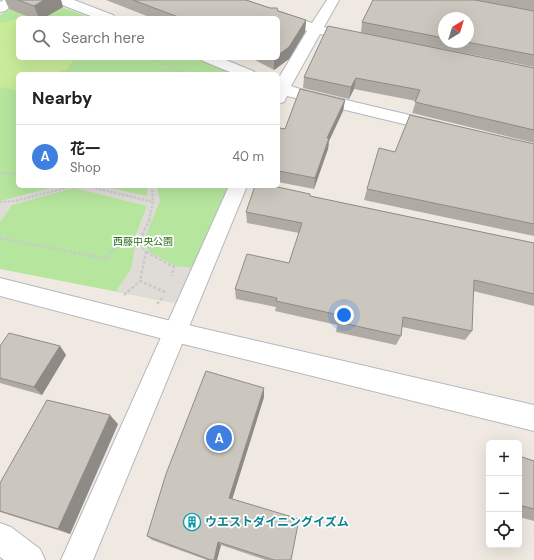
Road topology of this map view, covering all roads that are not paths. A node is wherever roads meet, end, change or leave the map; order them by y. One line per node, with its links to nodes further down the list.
1 (13, 0): 5 (street)
2 (62, 0): 6 (street)
3 (231, 0): 7 (street)
4 (333, 0): 9 (street)
5 (0, 8)
6 (103, 16)
7 (277, 16)
8 (280, 17): 9 (street)
9 (315, 29): 10 (street); 13 (street)
10 (368, 40)
11 (213, 60): 12 (street)
12 (243, 72)
13 (280, 91): 14 (street)
14 (453, 131)
15 (237, 188): 17 (street)
16 (0, 287): 17 (street)
17 (165, 330): 18 (street); 21 (street)
18 (534, 418)
19 (0, 538): 20 (street)
20 (29, 560)
21 (77, 560)

